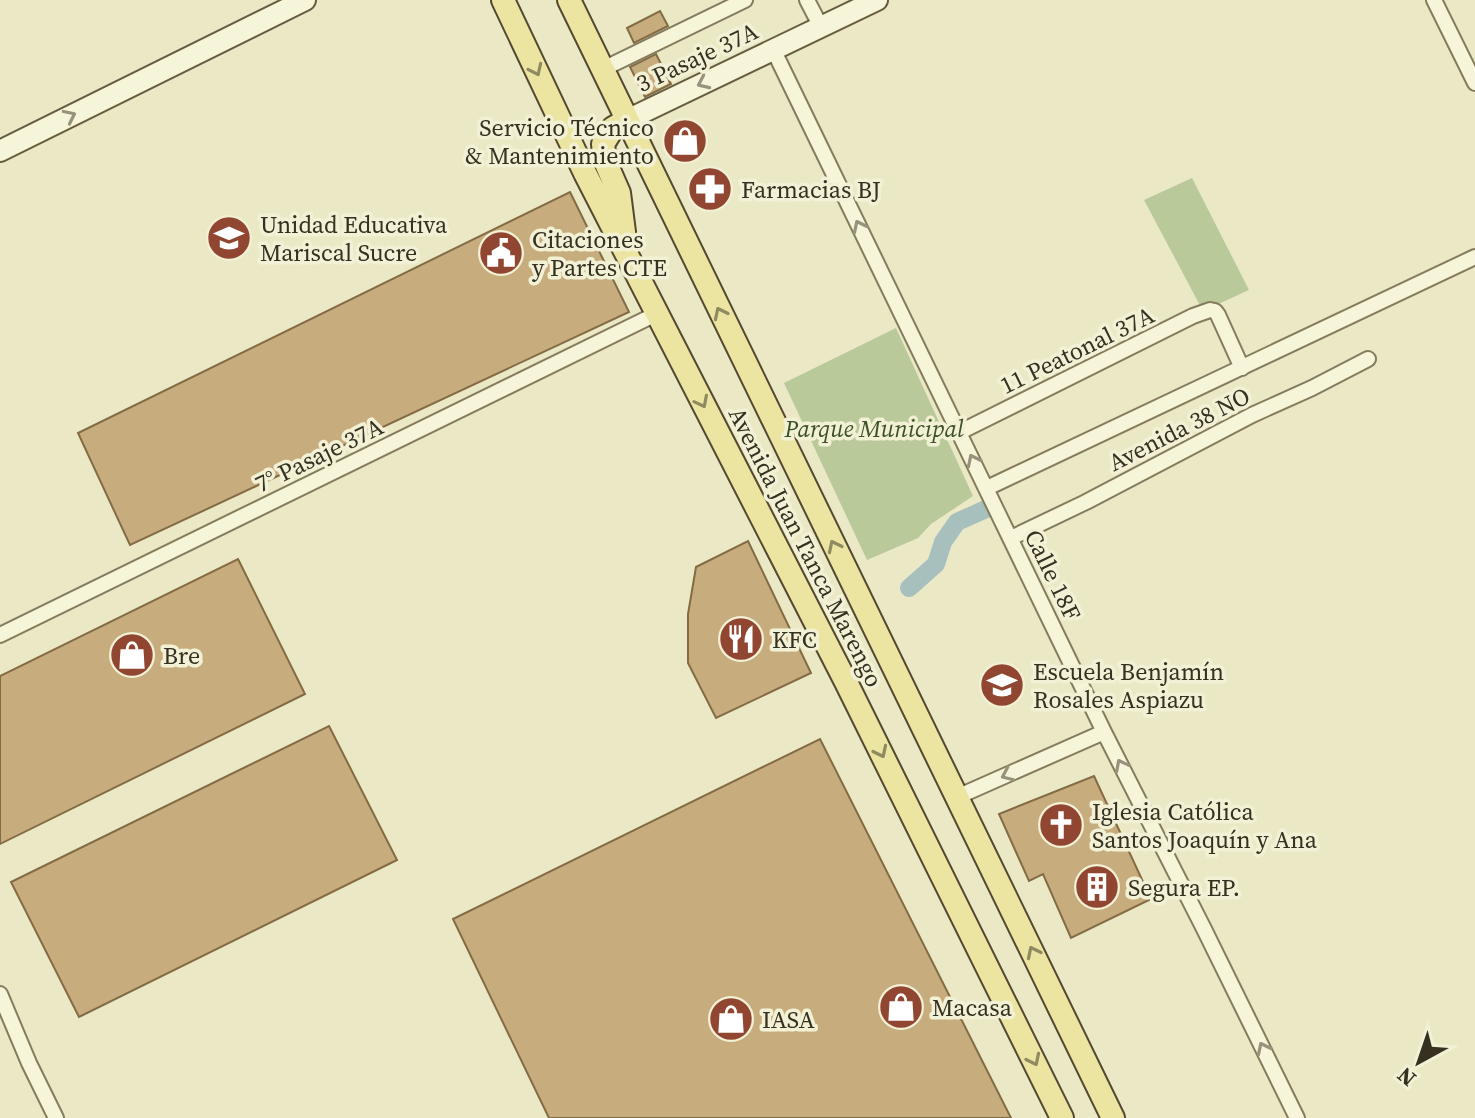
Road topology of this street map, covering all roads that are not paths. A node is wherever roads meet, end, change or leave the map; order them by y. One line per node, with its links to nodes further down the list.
1 (305, 0): 13 (street, one-way to 1)
2 (503, 0): 14 (main road, Avenida Juan Tanca Marengo, one-way to 14)
3 (569, 0): 10 (main road, Avenida Juan Tanca Marengo)
4 (745, 0): 10 (street)
5 (807, 0): 8 (street)
6 (877, 0): 8 (street, 3 Pasaje 37A)
7 (1434, 0): 11 (street)
8 (821, 27): 9 (street, 3 Pasaje 37A)
9 (773, 49): 12 (street, 3 Pasaje 37A, one-way to 12); 19 (street, Calle 18F, one-way to 9)
10 (603, 69): 12 (main road, Avenida Juan Tanca Marengo)
11 (1475, 83)
12 (627, 120): 14 (main road); 24 (main road, Avenida Juan Tanca Marengo, one-way to 12)
13 (0, 151)
14 (626, 254): 16 (main road, Avenida Juan Tanca Marengo)
15 (1475, 257): 18 (street)
16 (656, 314): 22 (street, 7° Pasaje 37A); 27 (main road, Avenida Juan Tanca Marengo, one-way to 27)
17 (1368, 359): 21 (street, Avenida 38 NO)
18 (1242, 368): 19 (street, 11 Peatonal 37A); 20 (street)
19 (960, 432): 20 (street, Calle 18F, one-way to 19)
20 (987, 488): 21 (street, Calle 18F)
21 (1011, 538): 23 (street, Calle 18F)
22 (0, 635)
23 (1104, 732): 24 (street, one-way to 24); 29 (street, Calle 18F, one-way to 23)
24 (957, 797): 28 (main road, Avenida Juan Tanca Marengo, one-way to 24)
25 (0, 994): 26 (street)
26 (56, 1118)
27 (1062, 1118)
28 (1113, 1118)
29 (1297, 1118)

